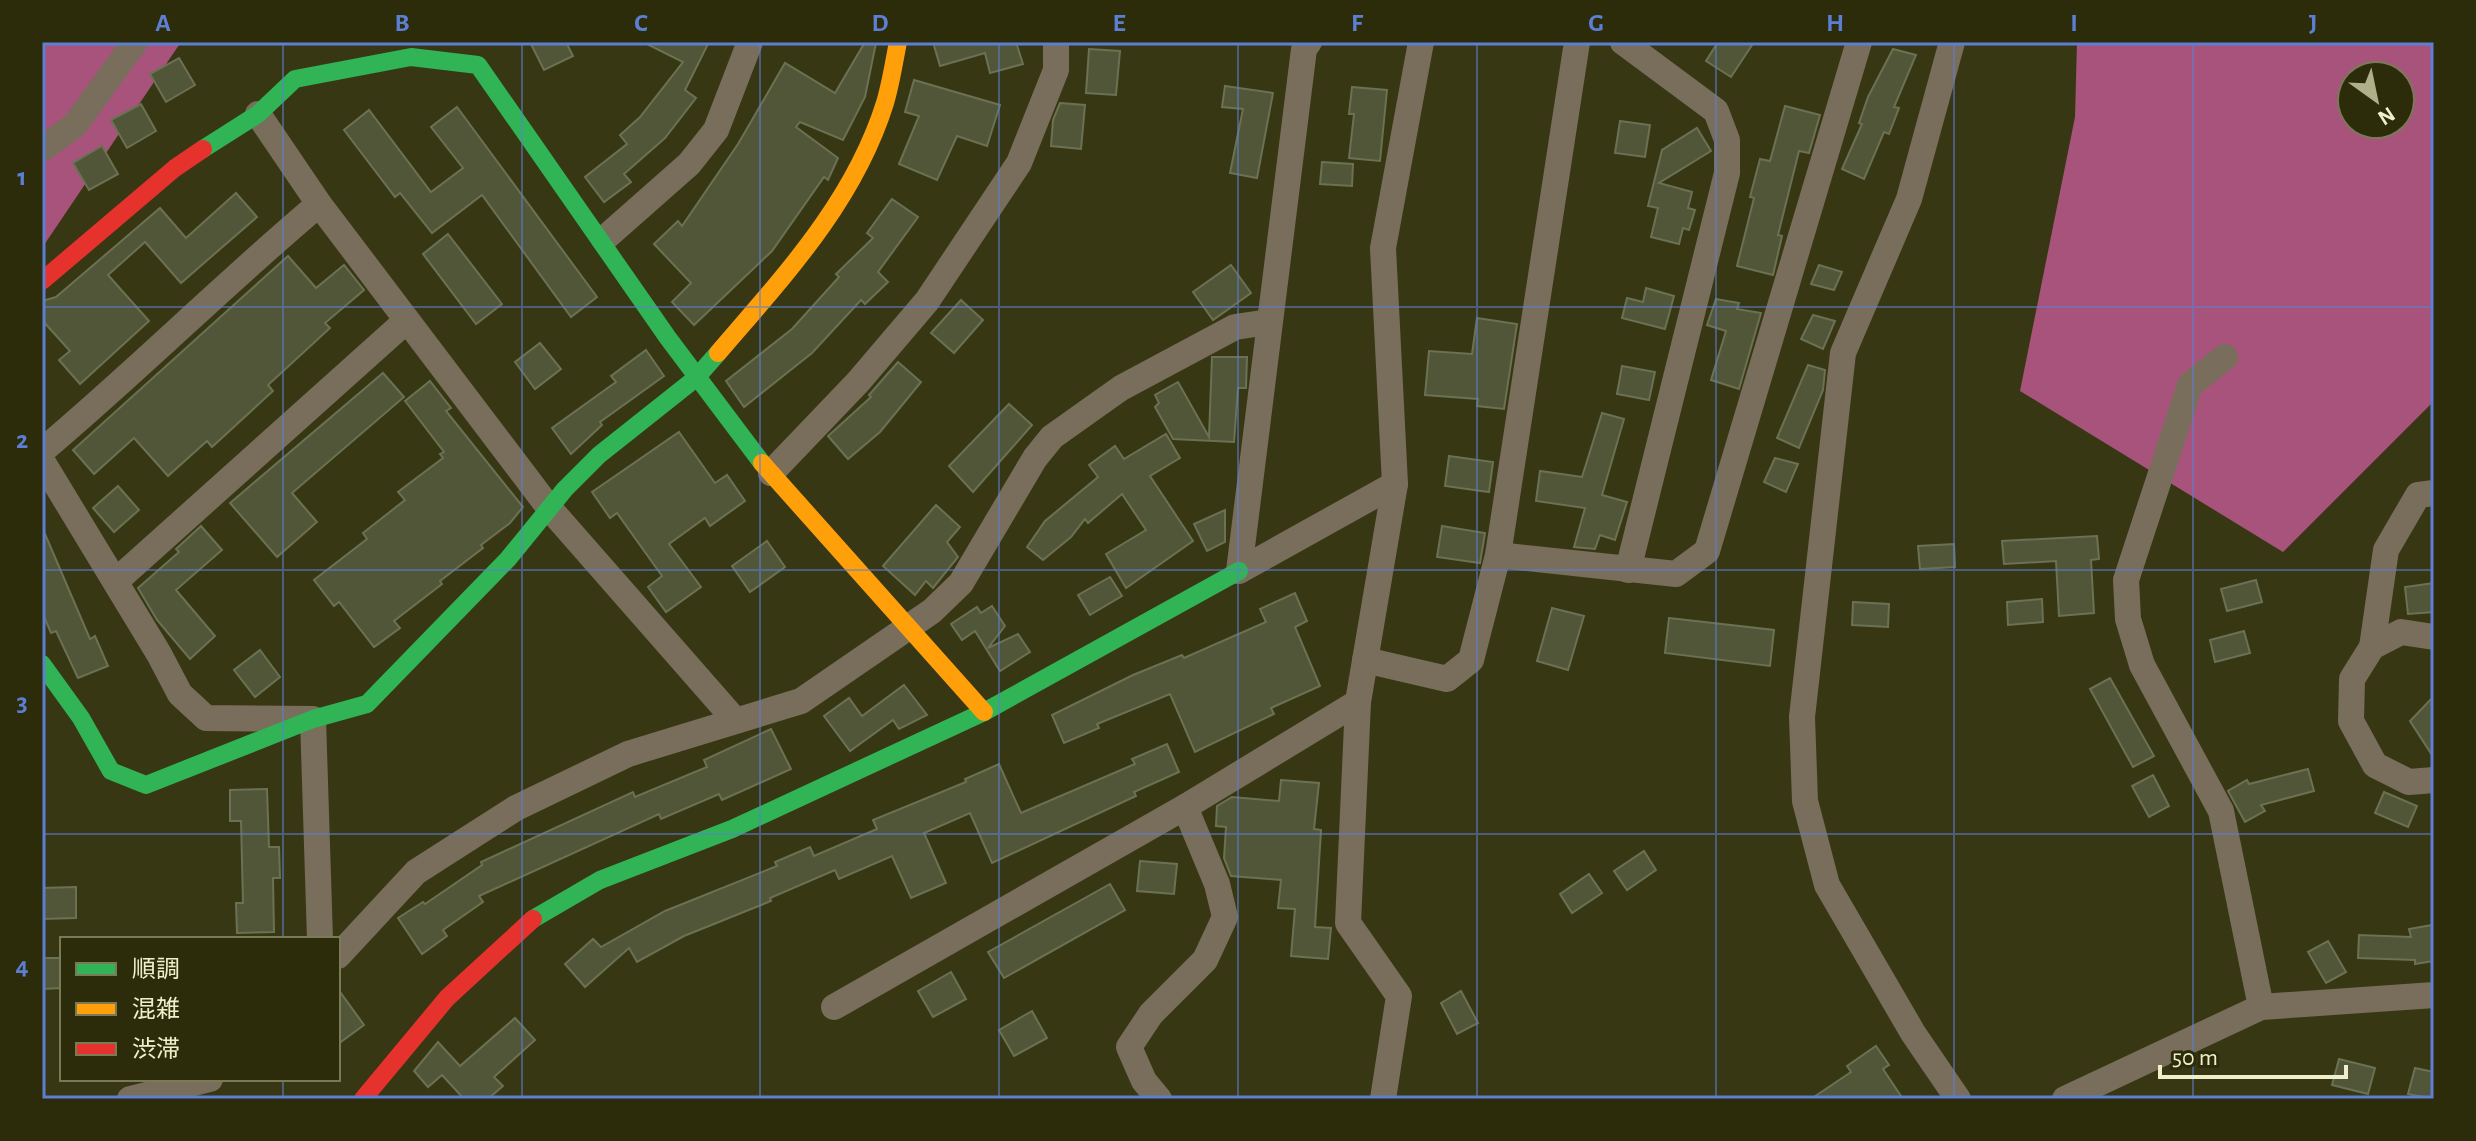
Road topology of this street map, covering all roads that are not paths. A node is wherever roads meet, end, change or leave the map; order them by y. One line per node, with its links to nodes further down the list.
1 (135, 42): 12 (street)
2 (750, 42): 14 (street)
3 (898, 42): 19 (street)
4 (1056, 42): 22 (street)
5 (1309, 42): 17 (street)
6 (1421, 42): 23 (street)
7 (1577, 42): 26 (street)
8 (1623, 42): 27 (street)
9 (1859, 42): 27 (street)
10 (1952, 42): 51 (street)
11 (258, 114): 13 (street); 14 (street); 15 (street)
12 (42, 149)
13 (319, 204): 16 (street); 20 (street)
14 (604, 239): 19 (street)
15 (42, 281)
16 (406, 321): 25 (street); 29 (street)
17 (1269, 322): 28 (street); 30 (street)
18 (2225, 357): 45 (street)
19 (696, 378): 22 (street); 25 (street)
20 (42, 451)
21 (42, 461): 29 (street)
22 (771, 473): 30 (street)
23 (1395, 484): 28 (street); 33 (street)
24 (2434, 493): 32 (street)
25 (550, 509): 37 (street); 38 (street)
26 (1498, 555): 27 (street); 33 (street)
27 (1628, 570)
28 (1239, 571): 36 (street)
29 (116, 581): 37 (street)
30 (906, 626): 36 (street); 38 (street)
31 (2434, 637): 32 (street)
32 (2372, 647): 39 (street)
33 (1365, 660): 35 (street)
34 (42, 664): 37 (street)
35 (1358, 702): 40 (street); 50 (street)
36 (984, 712): 48 (street)
37 (313, 719): 41 (street)
38 (735, 720): 42 (street)
39 (2434, 780)
40 (1185, 807): 44 (street); 49 (street)
41 (320, 937)
42 (340, 954)
43 (2434, 995): 45 (street)
44 (834, 1007)
45 (2261, 1007): 52 (street)
46 (202, 1081): 47 (street)
47 (130, 1099)
48 (363, 1099)
49 (1159, 1099)
50 (1383, 1099)
51 (1958, 1099)
52 (2065, 1099)

